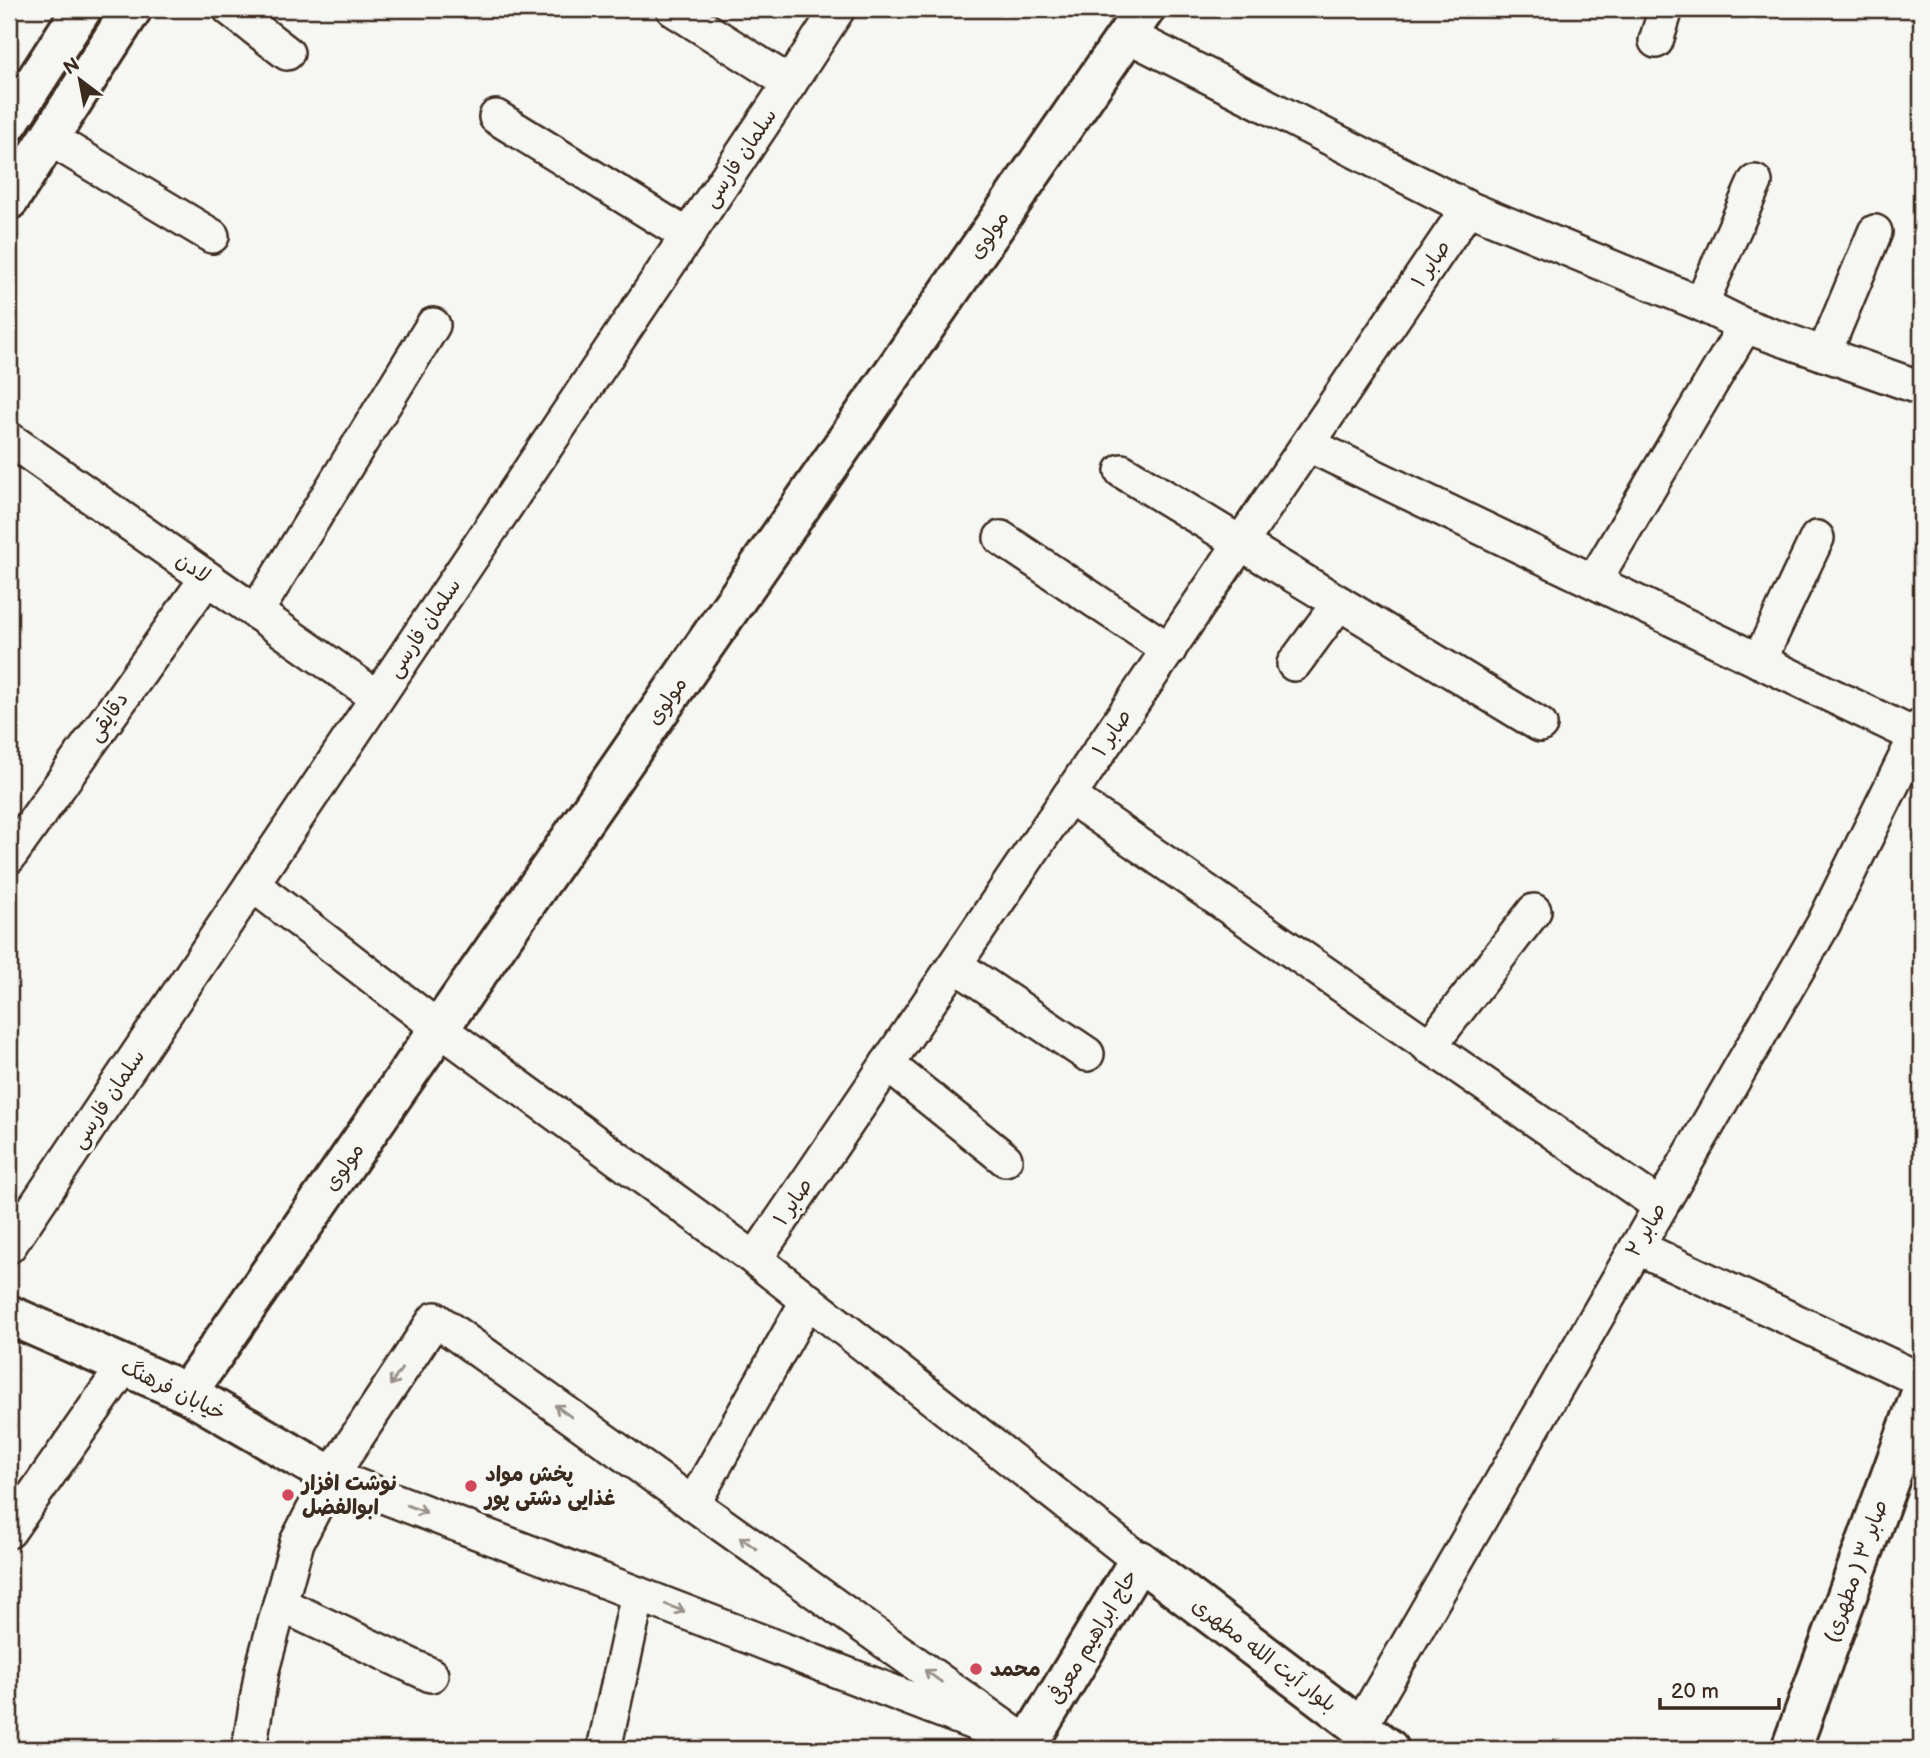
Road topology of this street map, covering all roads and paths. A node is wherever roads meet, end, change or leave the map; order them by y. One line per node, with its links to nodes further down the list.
1 (82, 9): 12 (street)
2 (132, 9): 13 (street)
3 (230, 9): 9 (street)
4 (673, 9): 10 (street)
5 (838, 9): 10 (street, سلمان فارسی)
6 (1666, 9): 8 (street)
7 (1136, 22): 16 (street); 46 (street, مولوی)
8 (1656, 41)
9 (287, 53)
10 (790, 83): 19 (street, سلمان فارسی)
11 (496, 117): 19 (street)
12 (9, 122)
13 (49, 138): 15 (street); 18 (street)
14 (1755, 182): 20 (street)
15 (9, 200)
16 (1468, 208): 20 (street); 26 (street, صابر ۱)
17 (1875, 232): 23 (street)
18 (212, 236)
19 (688, 236): 38 (street, سلمان فارسی)
20 (1701, 303): 22 (street)
21 (433, 325): 34 (street)
22 (1745, 326): 23 (street); 32 (street)
23 (1824, 354): 24 (street)
24 (1921, 388)
25 (9, 439): 31 (street, لادن)
26 (1309, 444): 30 (street, صابر ۱); 32 (street)
27 (1122, 471): 30 (street)
28 (1001, 538): 35 (street)
29 (1817, 538): 36 (street)
30 (1242, 544): 33 (street); 35 (street, صابر ۱)
31 (207, 578): 34 (street, لادن); 42 (street, دقایقی)
32 (1594, 581): 36 (street)
33 (1339, 603): 37 (street); 39 (street)
34 (256, 612): 38 (street, لادن)
35 (1169, 650): 41 (street, صابر ۱)
36 (1759, 661): 40 (street)
37 (1294, 664)
38 (377, 697): 43 (street, سلمان فارسی)
39 (1540, 725)
40 (1919, 731): 51 (street, صابر ۲)
41 (1069, 796): 45 (street, صابر ۱); 47 (street)
42 (9, 857)
43 (252, 884): 46 (street); 52 (street, سلمان فارسی)
44 (1534, 911): 47 (street)
45 (955, 965): 48 (street); 49 (street, صابر ۱)
46 (440, 1029): 54 (street); 59 (street, مولوی)
47 (1429, 1047): 51 (street)
48 (1087, 1054)
49 (887, 1064): 50 (street); 54 (street, صابر ۱)
50 (1005, 1159)
51 (1660, 1206): 53 (street, صابر ۲)
52 (9, 1246)
53 (1637, 1247): 58 (street); 68 (street, صابر ۲)
54 (755, 1259): 55 (street)
55 (808, 1300): 62 (street); 64 (street)
56 (9, 1315): 57 (street, خیابان فرهنگ)
57 (125, 1365): 59 (street, خیابان فرهنگ); 63 (street)
58 (1921, 1380)
59 (187, 1393): 61 (street, خیابان فرهنگ)
60 (1921, 1393): 72 (street, صابر ۳ ( مطهری))
61 (331, 1476): 62 (street, one-way to 61); 65 (street, one-way to 65); 66 (street)
62 (693, 1504): 69 (street, one-way to 62)
63 (9, 1531)
64 (1139, 1560): 68 (street, بلوار آیت الله مطهری); 69 (street, حاج ابراهیم معرفی)
65 (638, 1594): 69 (street, one-way to 69); 71 (street)
66 (280, 1604): 67 (street); 70 (street)
67 (430, 1675)
68 (1374, 1738)
69 (1031, 1748)
70 (249, 1749)
71 (604, 1749)
72 (1791, 1749)

